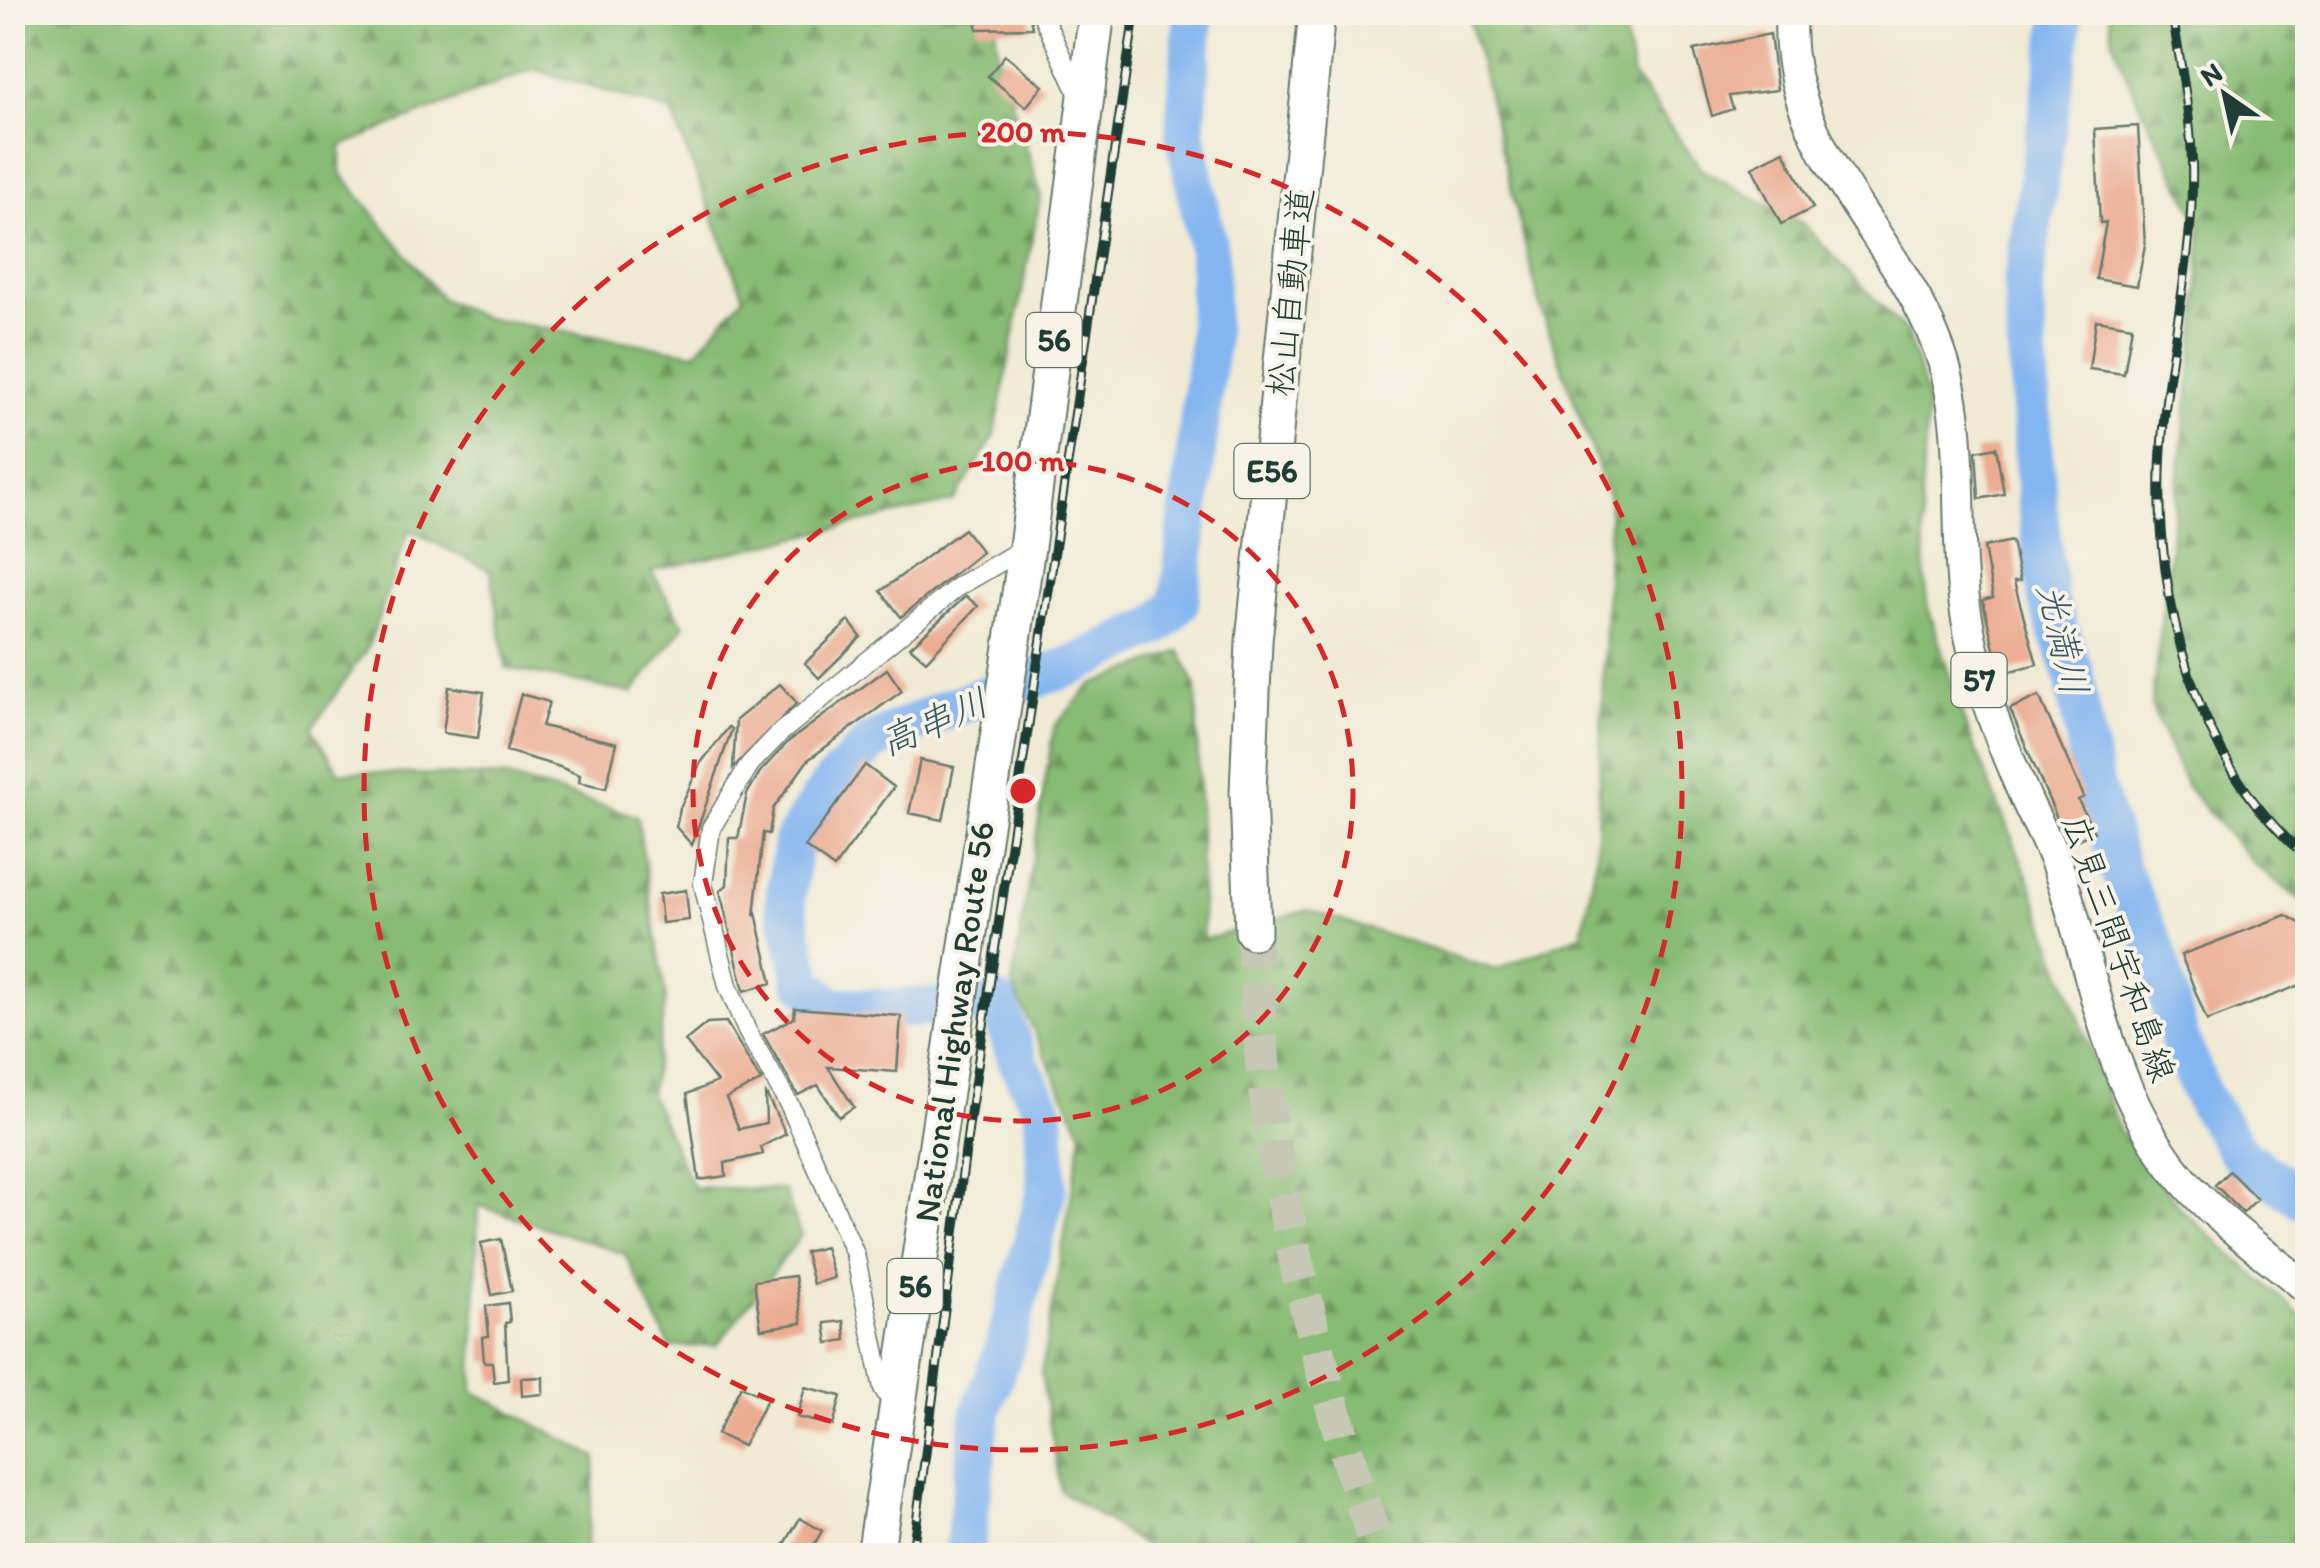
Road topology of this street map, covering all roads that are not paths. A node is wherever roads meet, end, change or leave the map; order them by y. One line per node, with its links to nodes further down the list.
1 (1041, 12): 5 (street)
2 (1098, 12): 5 (highway, National Highway Route 56 / 56)
3 (1318, 12): 7 (highway, 松山自動車道 / E56)
4 (1791, 12): 8 (main road, 広見三間宇和島線 / 57)
5 (1085, 106): 6 (highway, National Highway Route 56 / 56)
6 (1027, 547): 9 (highway, National Highway Route 56 / 56); 9 (street)
7 (1252, 931)
8 (2308, 1289)
9 (897, 1410): 10 (highway, National Highway Route 56 / 56)
10 (875, 1556)

